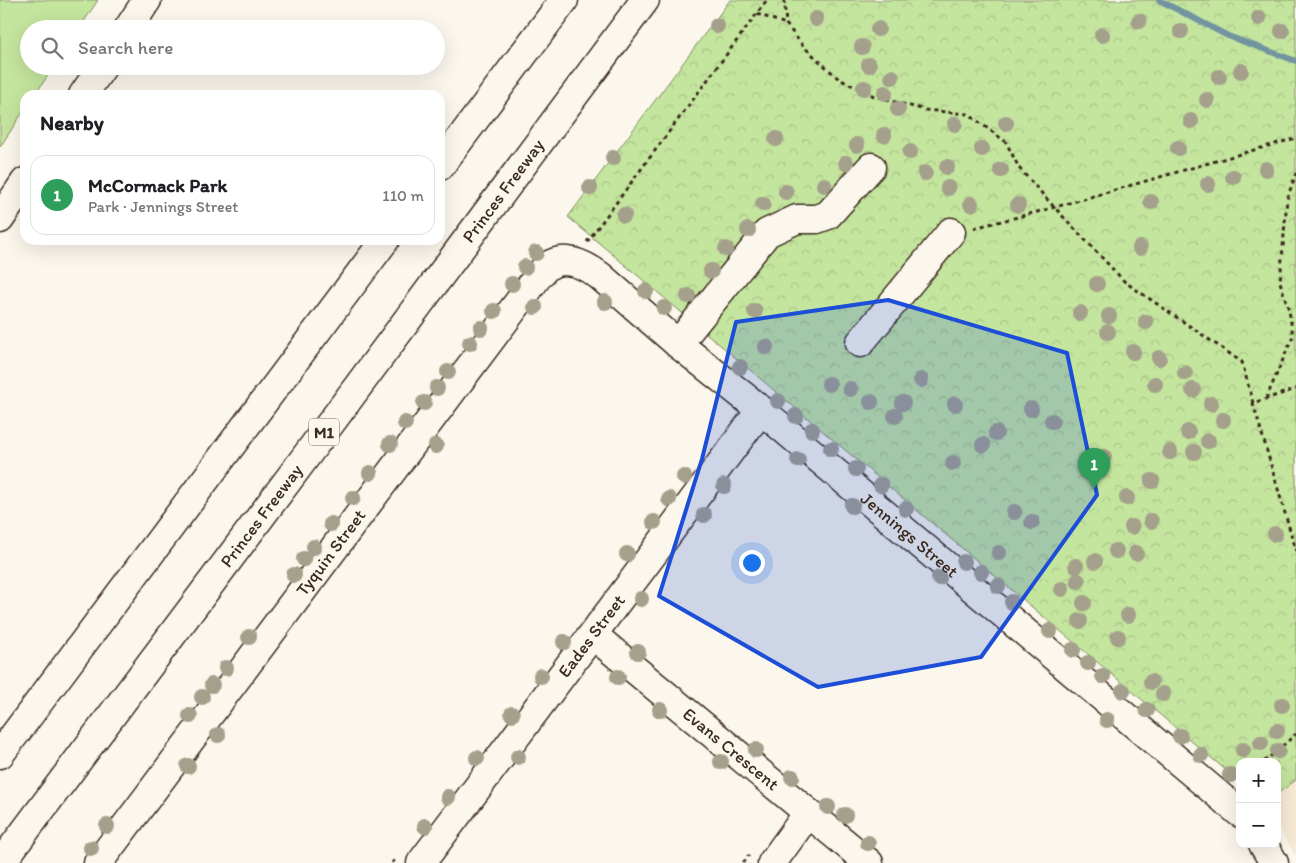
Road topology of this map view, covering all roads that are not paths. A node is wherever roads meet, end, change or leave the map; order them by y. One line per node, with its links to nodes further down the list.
1 (147, 0): 4 (main road)
2 (564, 0): 7 (main road)
3 (645, 0): 22 (main road, Princes Freeway / M1)
4 (134, 20)
5 (97, 75): 6 (main road)
6 (86, 90)
7 (445, 159)
8 (871, 167): 15 (main road)
9 (20, 189): 10 (main road)
10 (0, 219)
11 (959, 231): 14 (main road)
12 (381, 245): 18 (main road)
13 (574, 262): 15 (main road, Jennings Street); 23 (main road, Tyquin Street)
14 (860, 343)
15 (678, 344): 16 (main road, Jennings Street)
16 (761, 410): 17 (main road, Eades Street); 19 (main road, Jennings Street)
17 (593, 635): 20 (main road, Evans Crescent); 24 (main road, Eades Street)
18 (0, 754)
19 (1236, 810)
20 (808, 813): 25 (main road); 26 (main road, Evans Crescent)
21 (1265, 848): 27 (main road)
22 (1, 863)
23 (98, 863)
24 (422, 863)
25 (772, 863)
26 (869, 863)
27 (1274, 863)

